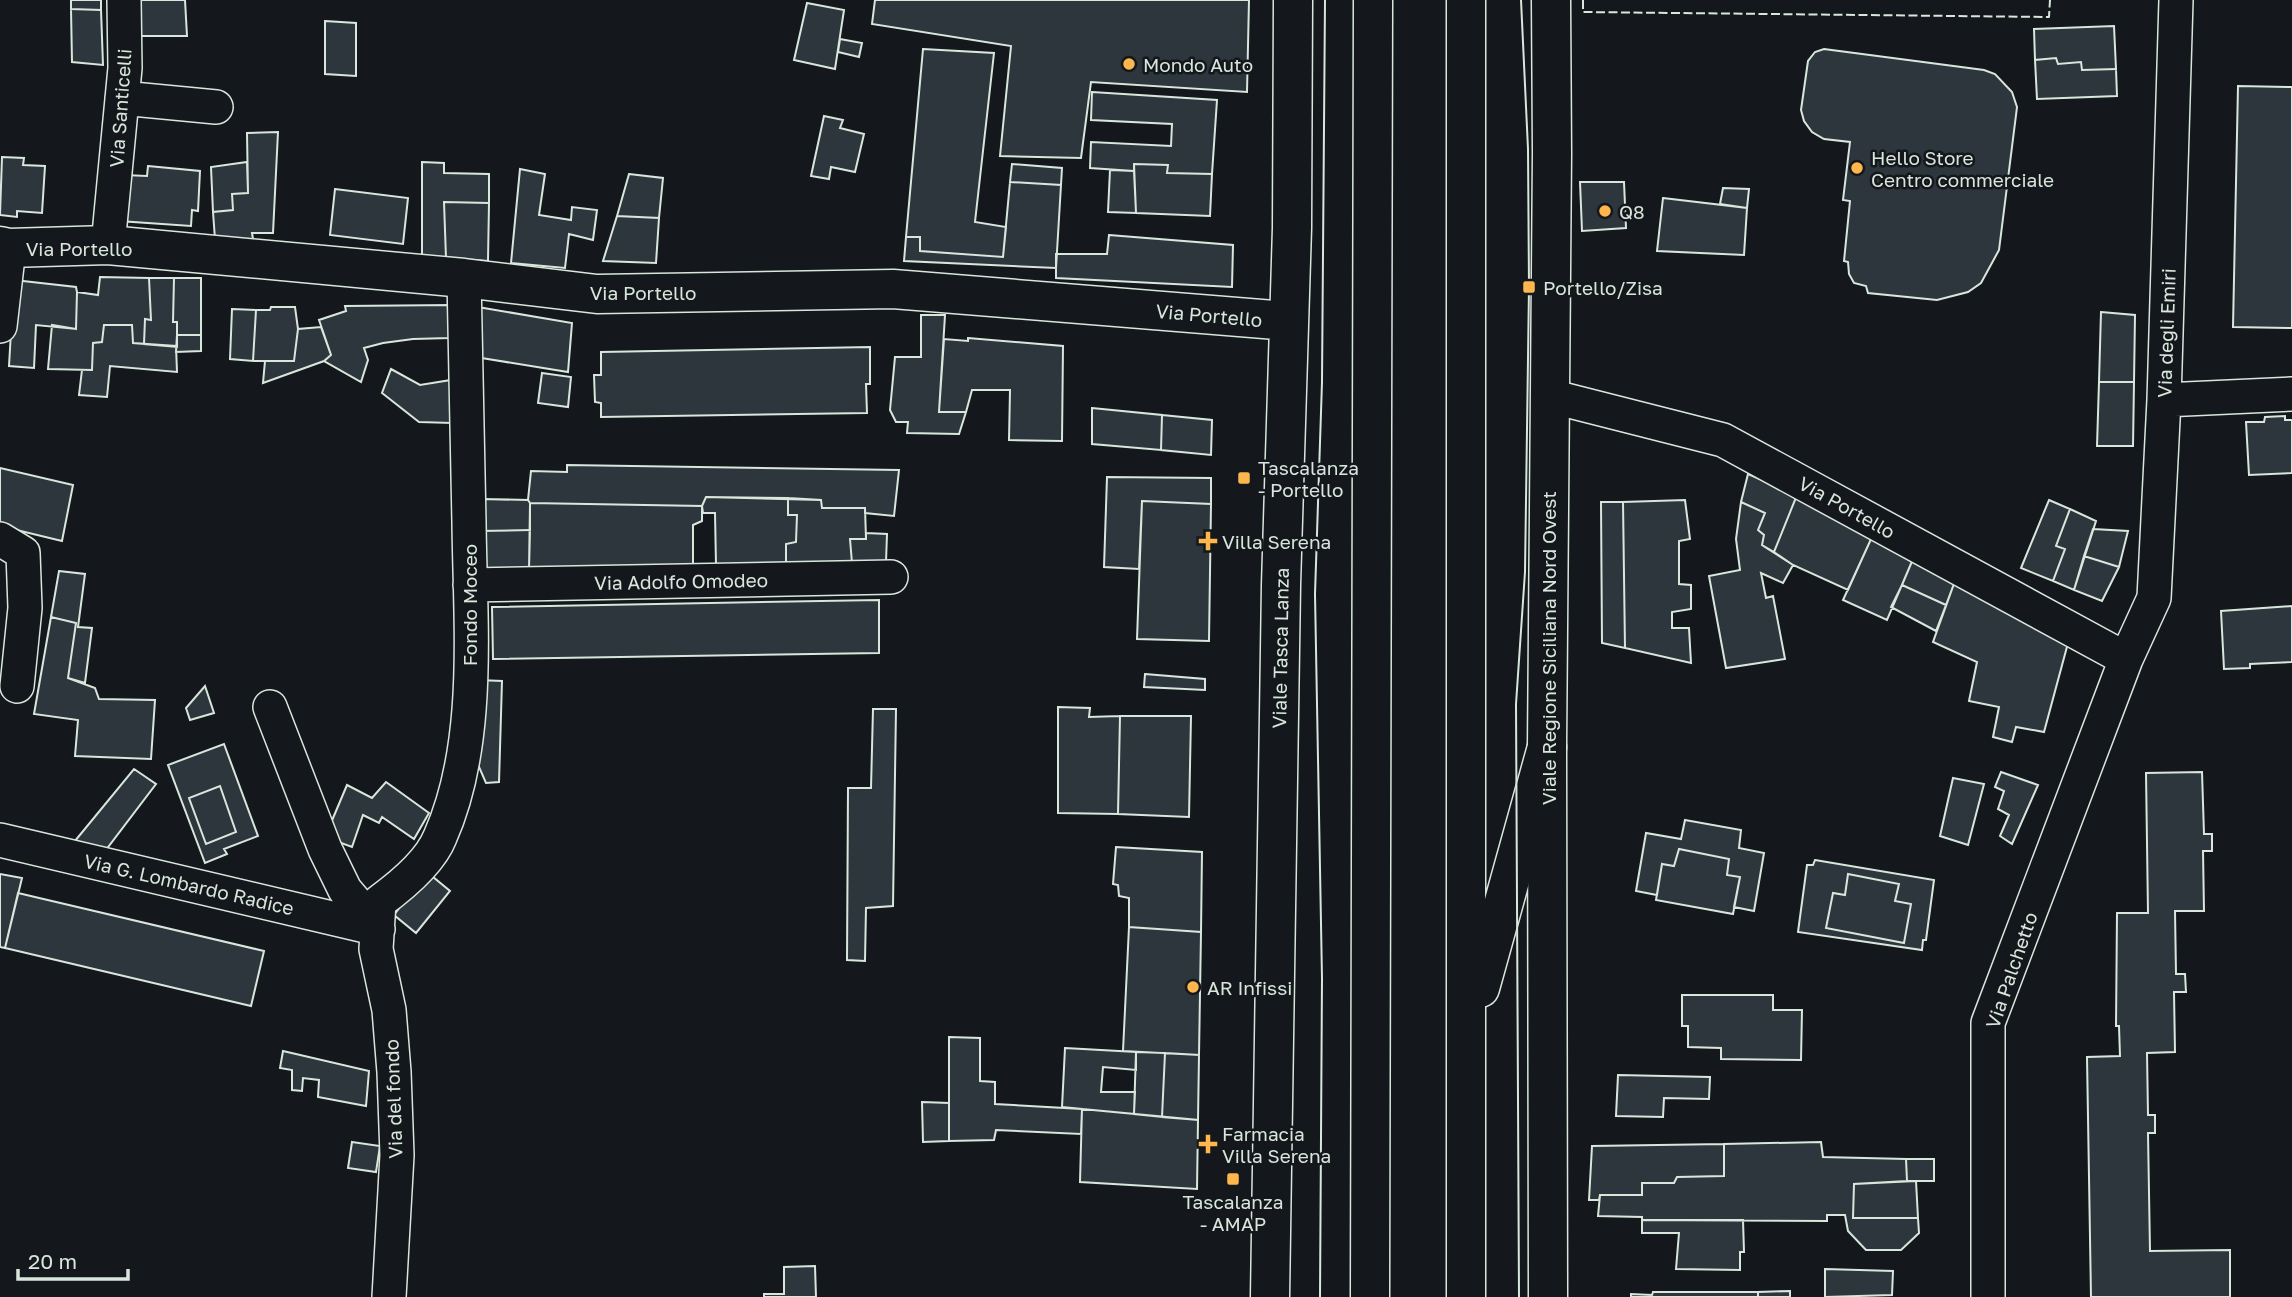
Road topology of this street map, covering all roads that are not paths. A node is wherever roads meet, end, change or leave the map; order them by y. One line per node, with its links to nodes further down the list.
1 (124, 0): 7 (street, Via Santicelli)
2 (1293, 0): 12 (street, Viale Tasca Lanza)
3 (1373, 0): 29 (street)
4 (1466, 0): 26 (street)
5 (1550, 0): 15 (street, Viale Regione Siciliana Nord Ovest)
6 (2176, 0): 16 (street, Via degli Emiri)
7 (122, 98): 8 (street); 9 (street, Via Santicelli)
8 (216, 107)
9 (109, 231): 10 (street, Via Portello); 11 (street, Via Portello)
10 (5, 247): 13 (street)
11 (464, 278): 12 (street, Via Portello); 19 (street, Fondo Moceo)
12 (1288, 321): 28 (street, Viale Tasca Lanza)
13 (0, 326)
14 (2292, 394): 16 (street)
15 (1550, 396): 20 (street, Via Portello); 23 (street, Viale Regione Siciliana Nord Ovest)
16 (2164, 400): 20 (street, Via degli Emiri)
17 (0, 539): 21 (street)
18 (891, 577): 19 (street, Via Adolfo Omodeo)
19 (470, 585): 25 (street, Fondo Moceo)
20 (2126, 659): 32 (street, Via Palchetto)
21 (17, 686)
22 (270, 707): 25 (street)
23 (1547, 747): 26 (street); 31 (street, Viale Regione Siciliana Nord Ovest)
24 (0, 840): 25 (street, Via G. Lombardo Radice)
25 (379, 915): 27 (street, Via del fondo)
26 (1468, 1030): 30 (street)
27 (390, 1297)
28 (1270, 1297)
29 (1370, 1297)
30 (1466, 1297)
31 (1548, 1297)
32 (1988, 1297)

